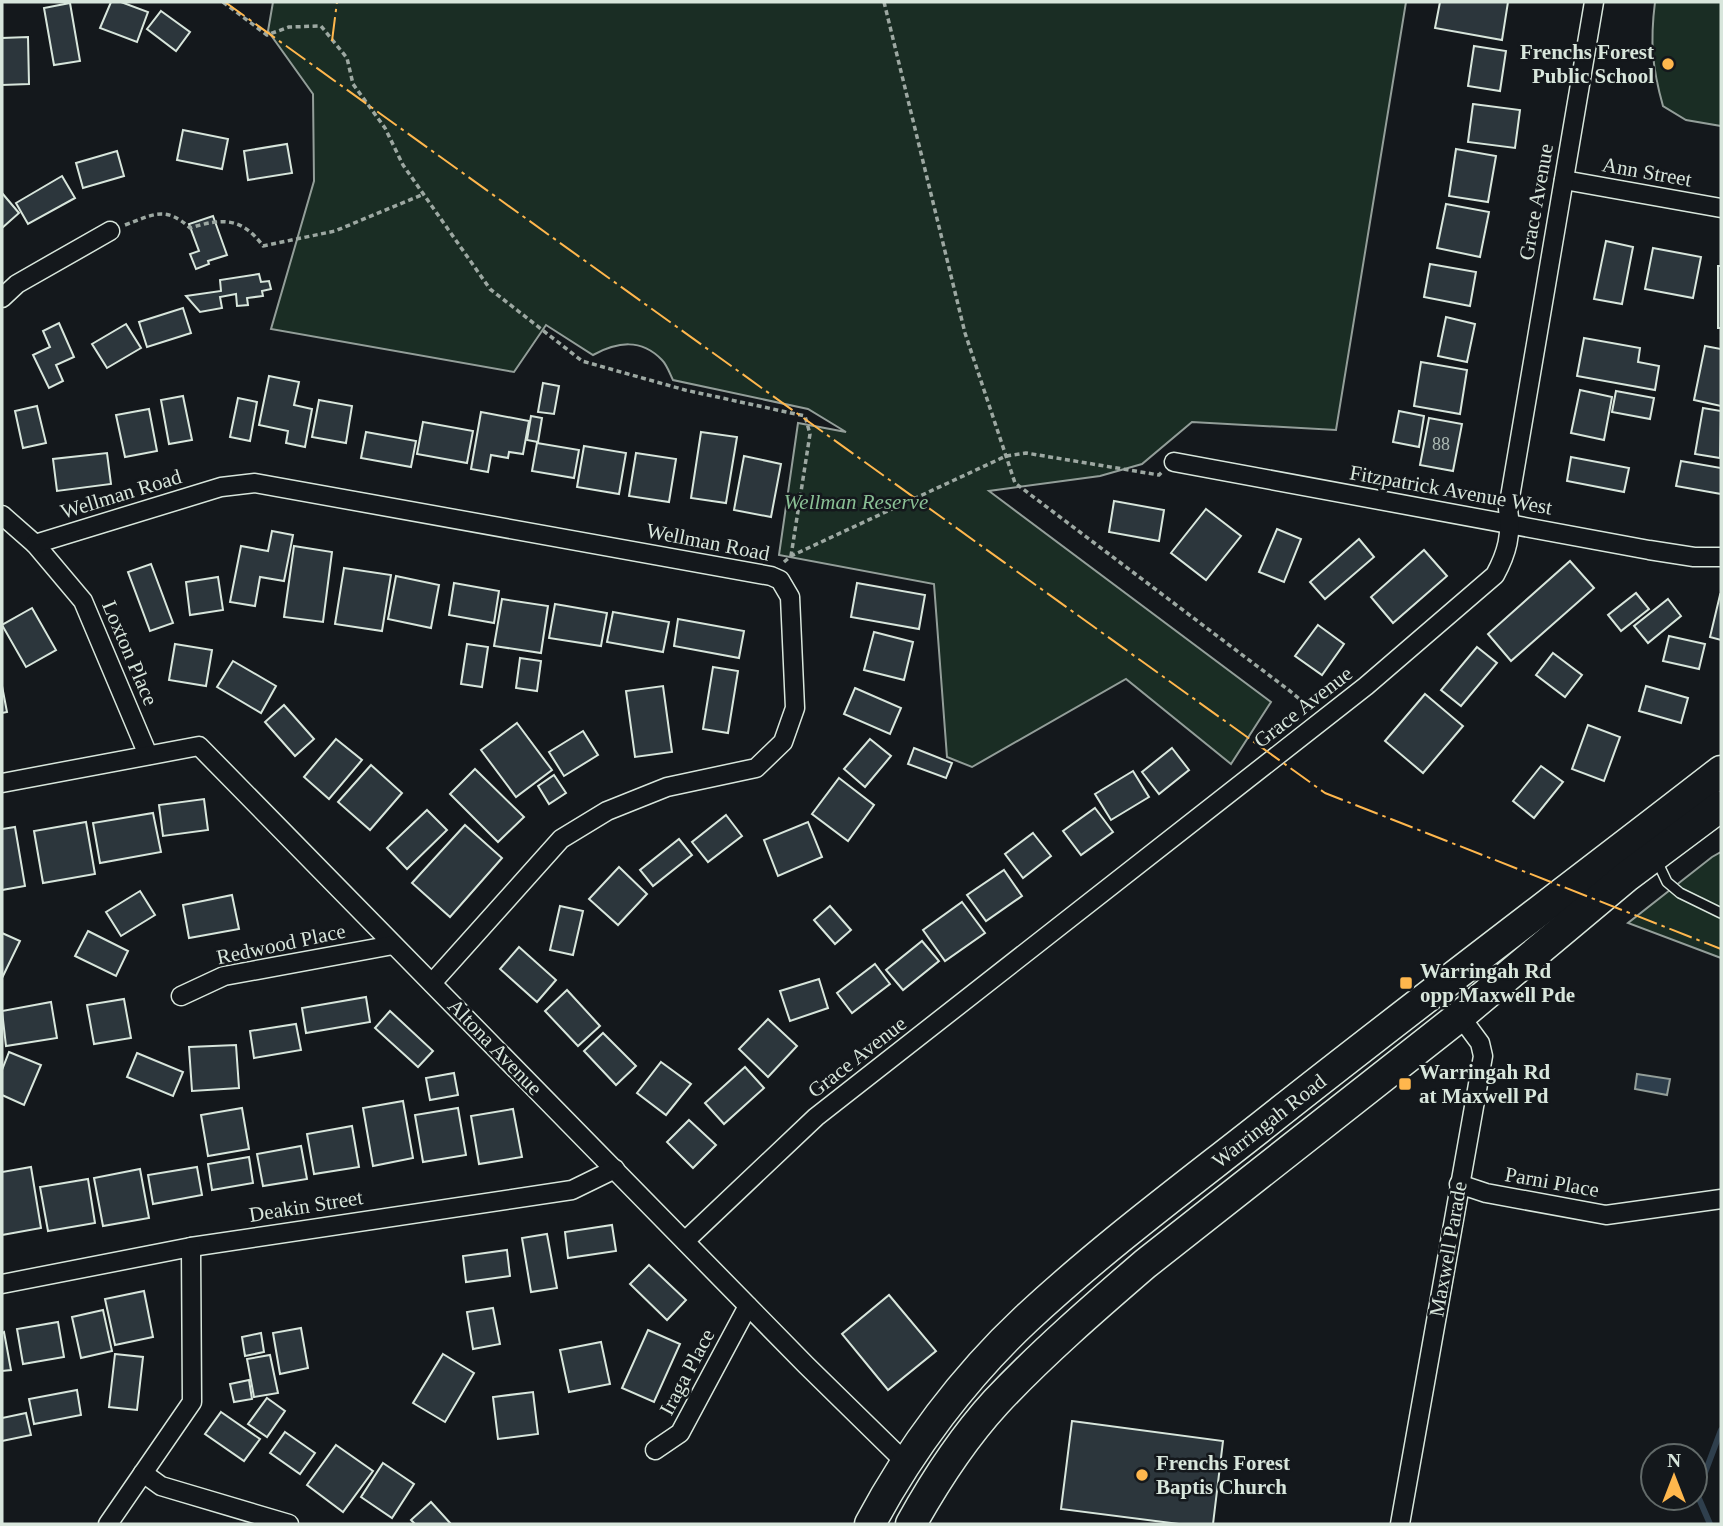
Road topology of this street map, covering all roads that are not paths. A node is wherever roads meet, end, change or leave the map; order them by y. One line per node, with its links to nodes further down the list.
1 (1594, 2): 2 (street, Grace Avenue)
2 (1564, 180): 3 (street, Ann Street); 8 (street, Grace Avenue)
3 (1721, 208)
4 (110, 231): 5 (street)
5 (2, 298)
6 (1174, 462): 8 (street, Fitzpatrick Avenue West)
7 (2, 515): 9 (street, Loxton Place)
8 (1510, 524): 10 (street, Fitzpatrick Avenue West); 25 (street, Grace Avenue)
9 (35, 544): 11 (street, Loxton Place); 18 (street, Wellman Road)
10 (1721, 557)
11 (148, 755): 13 (street, Altona Avenue); 17 (street, Altona Avenue)
12 (1721, 771): 19 (highway, Warringah Road)
13 (2, 783)
14 (1721, 806): 15 (highway, Warringah Road)
15 (1654, 855): 16 (lane); 21 (highway, Warringah Road)
16 (1721, 913)
17 (393, 945): 18 (street, Altona Avenue); 20 (street, Redwood Place)
18 (432, 983): 22 (street, Altona Avenue)
19 (1437, 988): 21 (highway, Maxwell Parade); 30 (highway, Warringah Road)
20 (181, 996)
21 (1460, 1016): 23 (street, Maxwell Parade); 32 (highway, Warringah Road)
22 (615, 1170): 25 (street, Altona Avenue); 26 (street, Deakin Street)
23 (1460, 1184): 24 (street, Parni Place); 37 (street, Maxwell Parade)
24 (1721, 1199)
25 (685, 1241): 28 (street, Altona Avenue)
26 (191, 1247): 27 (street, Deakin Street); 31 (street)
27 (2, 1284)
28 (748, 1306): 29 (street, Iraga Place); 30 (street, Altona Avenue)
29 (655, 1450)
30 (905, 1462): 32 (highway, Altona Avenue); 35 (highway, Warringah Road)
31 (143, 1473): 33 (street); 34 (street)
32 (930, 1492): 36 (highway, Warringah Road)
33 (108, 1524)
34 (289, 1524)
35 (870, 1524)
36 (911, 1524)
37 (1400, 1524)

